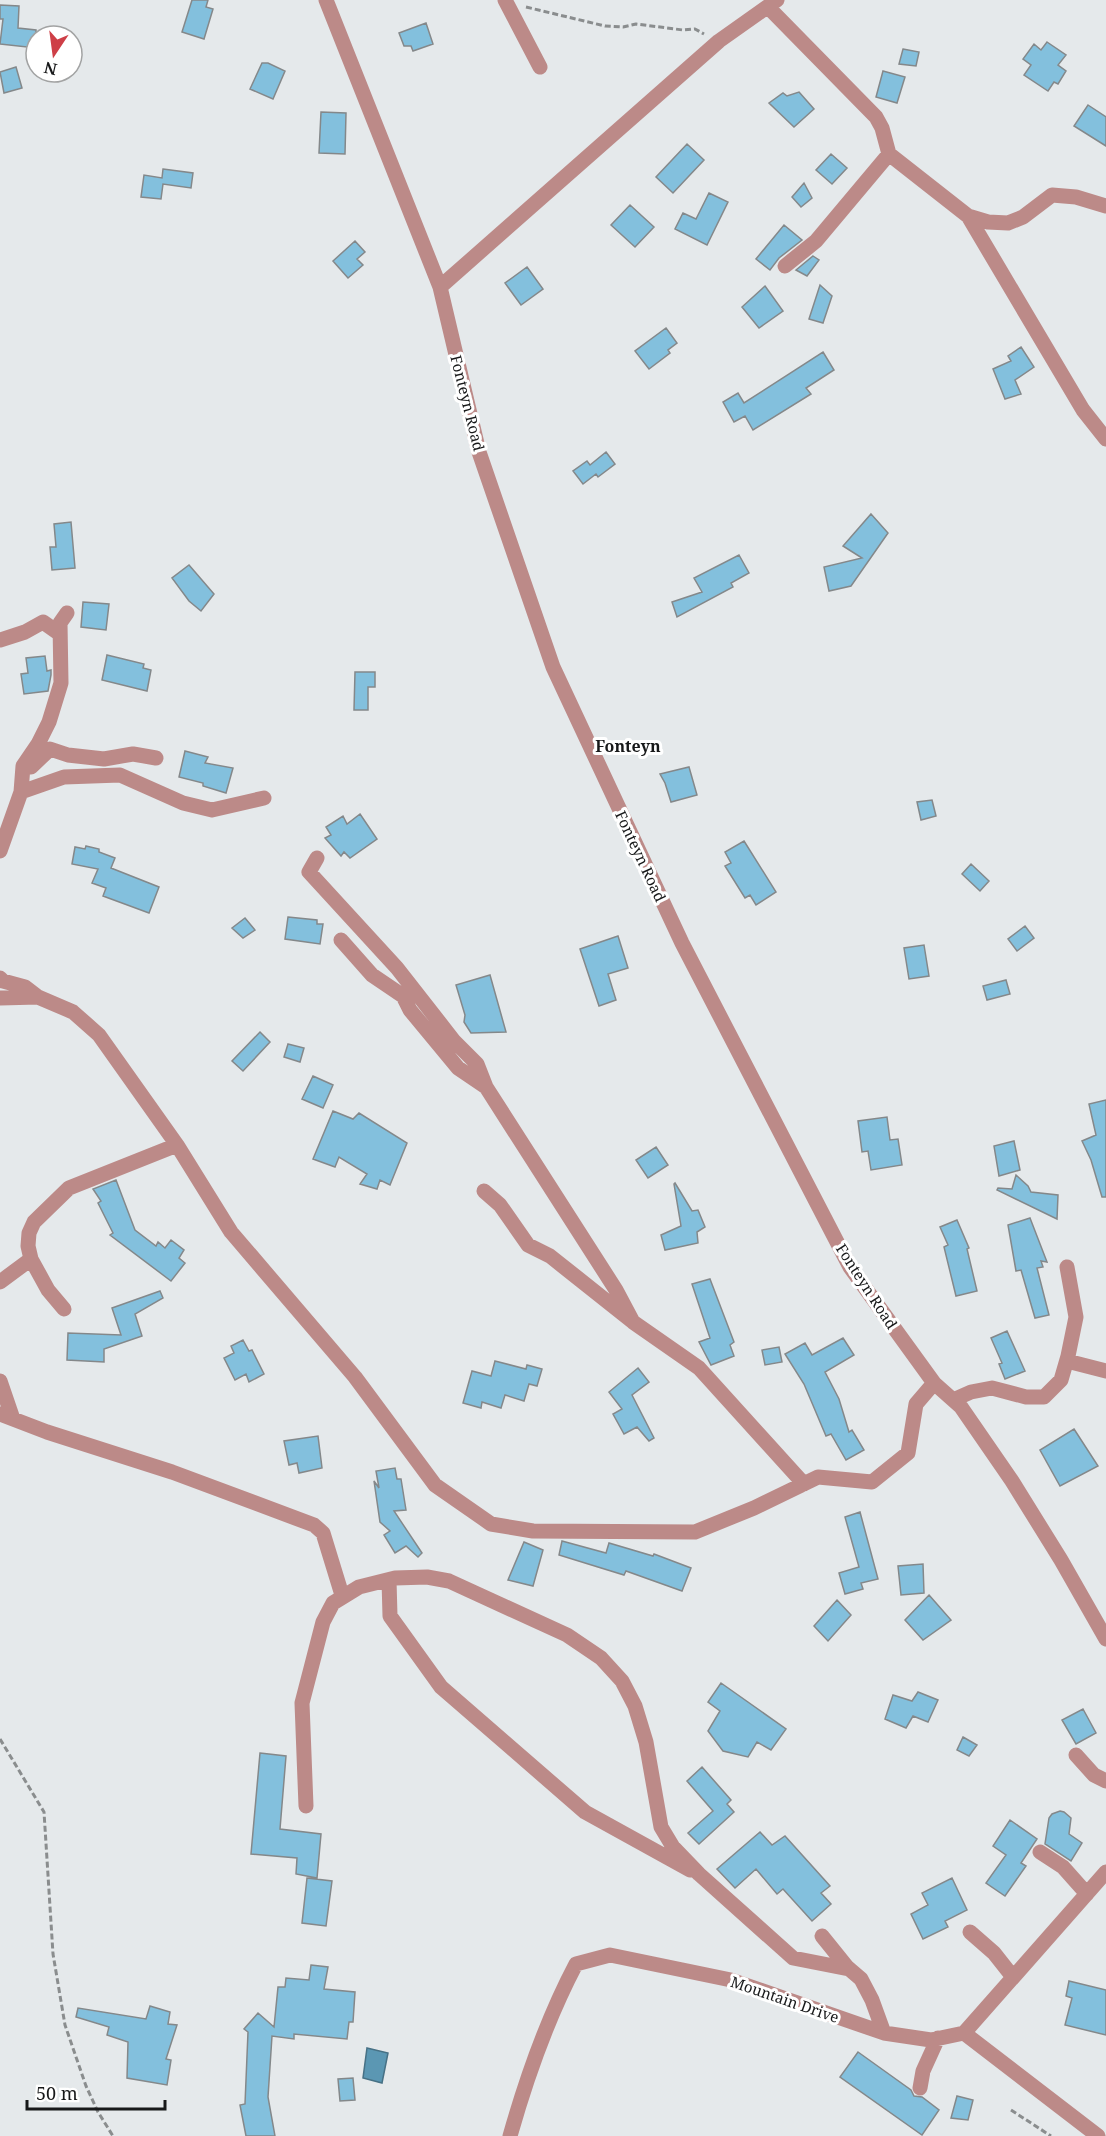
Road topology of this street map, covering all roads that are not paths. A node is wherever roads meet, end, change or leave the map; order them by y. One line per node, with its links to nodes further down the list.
1 (326, 0): 9 (street, Fonteyn Road)
2 (773, 3): 5 (street); 9 (street)
3 (507, 4): 4 (street)
4 (540, 67)
5 (889, 154): 7 (street); 8 (street)
6 (1106, 206): 7 (street)
7 (968, 216): 10 (street)
8 (785, 266)
9 (440, 287): 34 (street, Fonteyn Road)
10 (1106, 439)
11 (67, 613): 12 (street)
12 (60, 634): 13 (street); 15 (street)
13 (0, 640)
14 (156, 758): 15 (street)
15 (21, 792): 16 (street); 17 (street)
16 (264, 798)
17 (0, 851)
18 (318, 858): 23 (street)
19 (341, 940): 23 (street)
20 (0, 978): 21 (street)
21 (38, 997): 22 (street); 24 (street)
22 (0, 998)
23 (486, 1087): 30 (street)
24 (177, 1145): 26 (street); 37 (street)
25 (484, 1191): 30 (street)
26 (31, 1259): 28 (street); 29 (street)
27 (1067, 1267): 31 (street)
28 (0, 1282)
29 (64, 1309)
30 (633, 1322): 37 (street)
31 (1067, 1361): 32 (street); 35 (street)
32 (1106, 1371)
33 (0, 1381): 36 (street)
34 (934, 1383): 35 (street, Fonteyn Road); 37 (street)
35 (953, 1400): 40 (street, Fonteyn Road)
36 (7, 1417): 39 (street)
37 (804, 1484)
38 (389, 1580): 39 (street); 46 (street); 46 (street)
39 (342, 1595): 43 (street)
40 (1106, 1640)
41 (1076, 1755): 42 (street)
42 (1106, 1781)
43 (306, 1806)
44 (1040, 1852): 47 (street)
45 (1106, 1872): 47 (street)
46 (703, 1877): 50 (street)
47 (1087, 1894): 51 (street)
48 (969, 1932): 51 (street)
49 (822, 1936): 50 (street)
50 (849, 1969): 52 (street)
51 (1013, 1977): 53 (street)
52 (884, 2033): 54 (street, Mountain Drive); 56 (street, Mountain Drive)
53 (964, 2033): 54 (street, Mountain Drive); 57 (street)
54 (938, 2038): 55 (street)
55 (920, 2088)
56 (510, 2136)
57 (1098, 2136)

